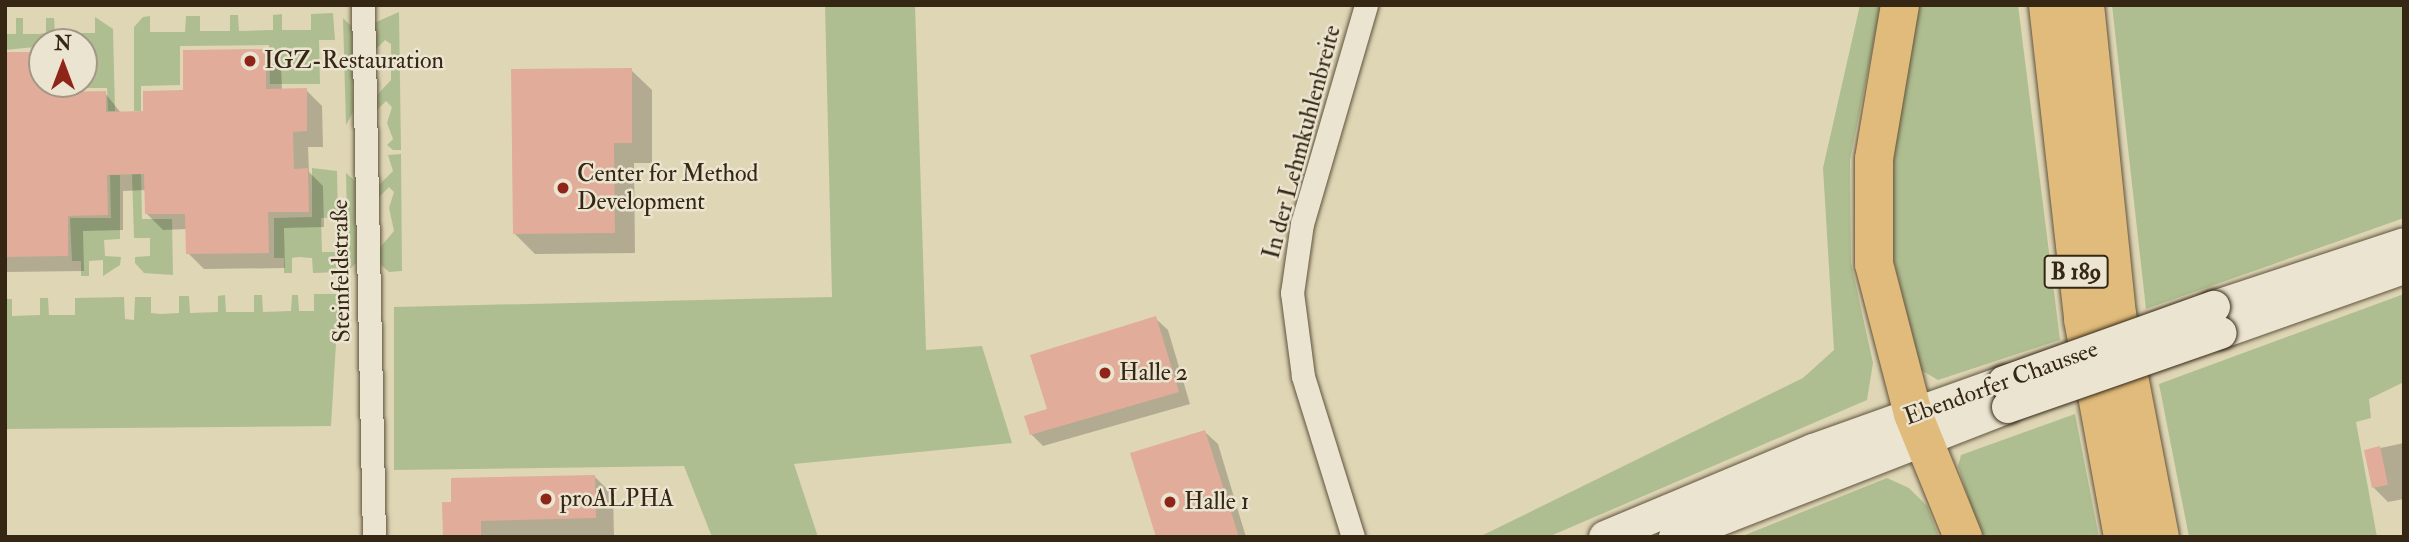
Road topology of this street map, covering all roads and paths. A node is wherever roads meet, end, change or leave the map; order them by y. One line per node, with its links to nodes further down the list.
1 (363, 5): 12 (street, Steinfeldstraße)
2 (1366, 5): 13 (street, In der Lehmkuhlenbreite)
3 (1900, 5): 11 (highway)
4 (2048, 5): 17 (highway, B 189)
5 (2085, 5): 7 (highway, B 189)
6 (2101, 5): 7 (highway)
7 (2094, 124): 18 (highway, B 189)
8 (2404, 244): 10 (main road, Ebendorfer Chaussee)
9 (2404, 268): 10 (main road, Ebendorfer Chaussee)
10 (2217, 320): 11 (main road, Ebendorfer Chaussee, bridge)
11 (1918, 428): 14 (main road, Ebendorfer Chaussee); 15 (main road, Ebendorfer Chaussee); 16 (highway)
12 (374, 537)
13 (1353, 537)
14 (1605, 537)
15 (1675, 537)
16 (1962, 537)
17 (2123, 537)
18 (2160, 537)

